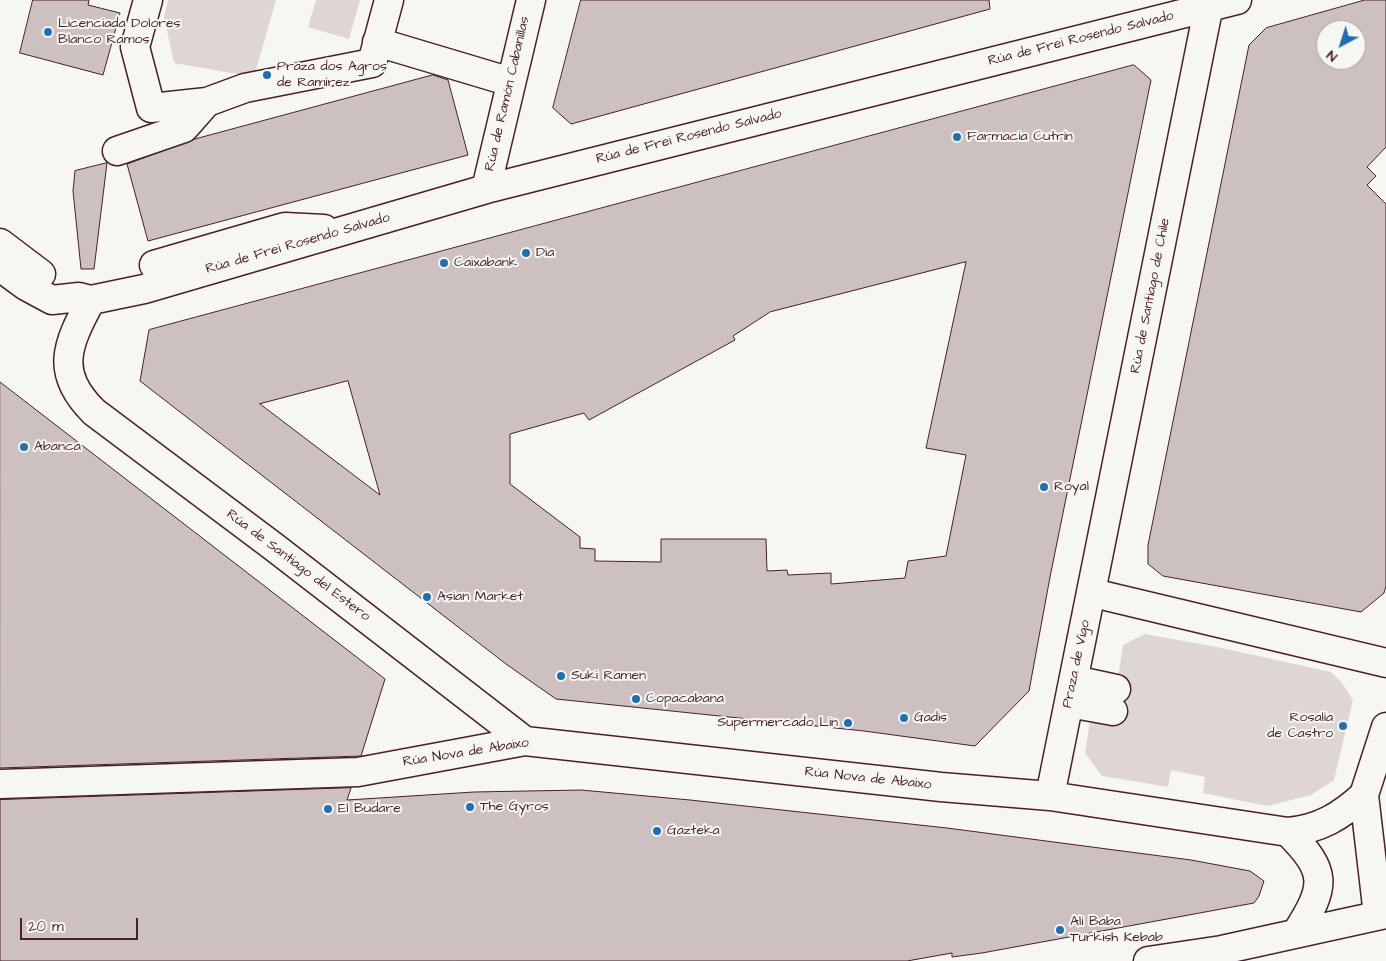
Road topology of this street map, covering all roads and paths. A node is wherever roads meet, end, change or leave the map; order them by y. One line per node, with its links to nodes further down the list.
1 (148, 0): 8 (street)
2 (389, 0): 6 (street)
3 (531, 0): 7 (street, Rúa de Ramón Cabanillas)
4 (1237, 0): 5 (street, Rúa de Frei Rosendo Salvado)
5 (1209, 4): 10 (street, Rúa de Frei Rosendo Salvado); 14 (street, Rúa de Santiago de Chile)
6 (377, 42): 7 (street); 8 (street)
7 (511, 82): 10 (street, Rúa de Ramón Cabanillas)
8 (207, 102): 9 (street)
9 (117, 150)
10 (486, 189): 13 (street, Rúa de Frei Rosendo Salvado)
11 (0, 243): 13 (street)
12 (0, 268): 13 (street, Rúa de Frei Rosendo Salvado)
13 (85, 299): 19 (street, Rúa de Santiago del Estero)
14 (1093, 593): 15 (street); 16 (street, Praza de Vigo)
15 (1386, 663)
16 (1072, 691): 17 (street); 22 (street, Praza de Vigo)
17 (1114, 700)
18 (1386, 726): 21 (street)
19 (524, 740): 20 (street, Rúa Nova de Abaixo); 22 (street, Rúa Nova de Abaixo)
20 (0, 784)
21 (1364, 795): 23 (street); 24 (street)
22 (1050, 796): 23 (street)
23 (1288, 832): 25 (street)
24 (1382, 914): 25 (street)
25 (1297, 932): 26 (street)
26 (1148, 961)

